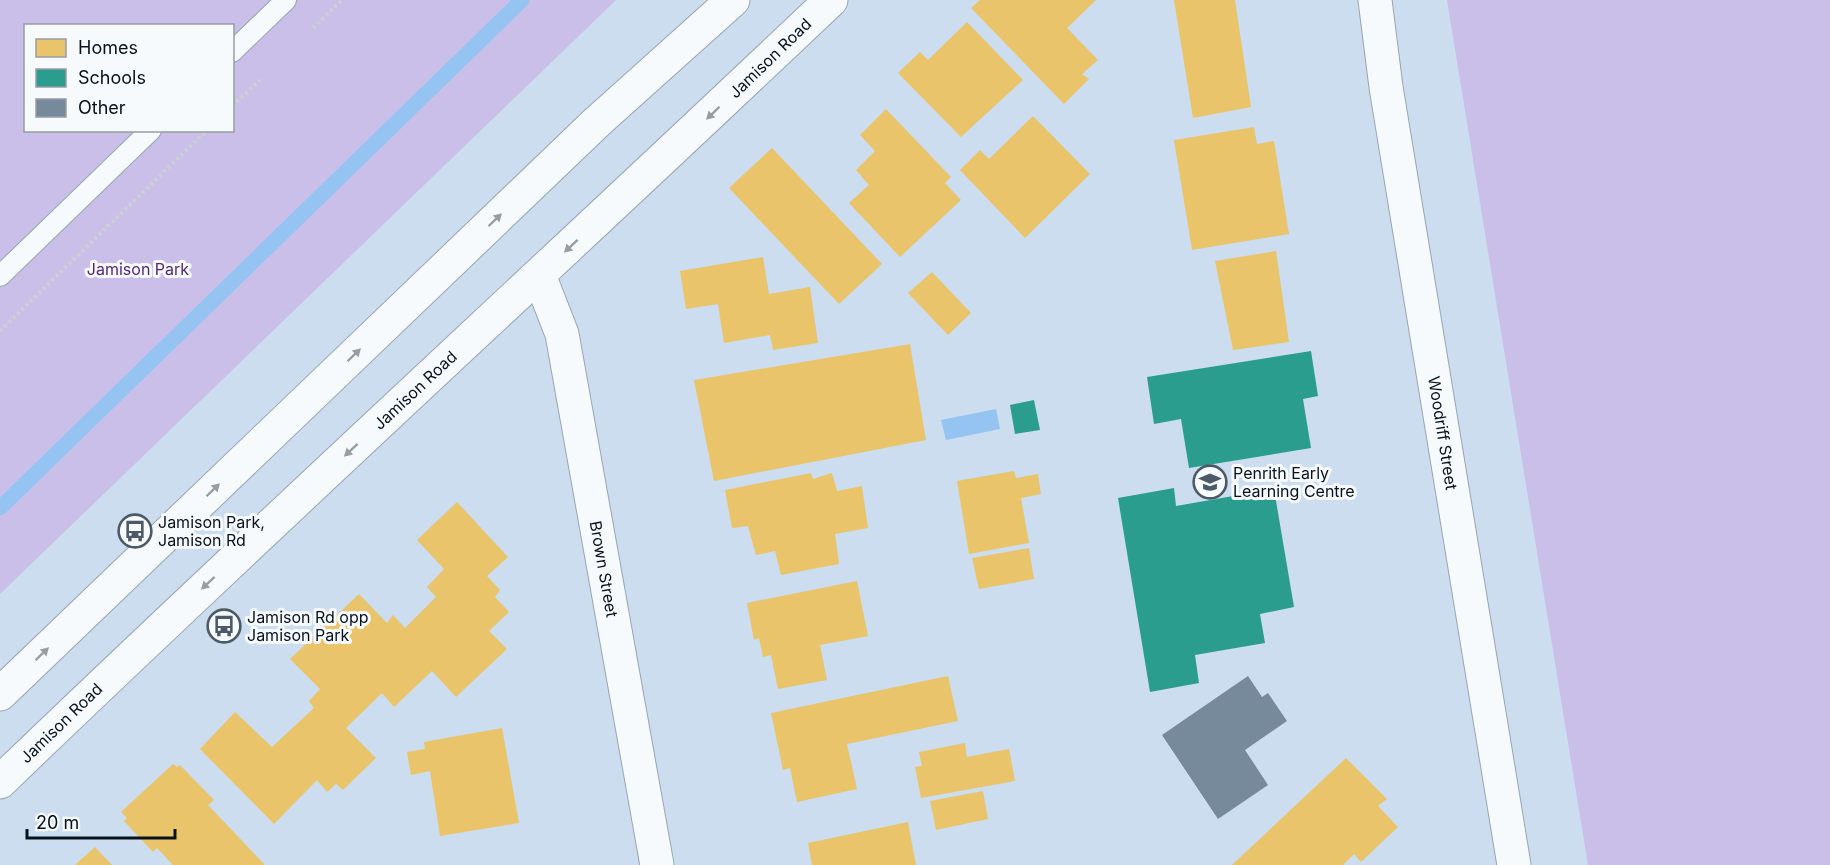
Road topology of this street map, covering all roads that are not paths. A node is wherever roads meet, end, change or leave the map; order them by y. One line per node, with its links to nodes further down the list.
1 (286, 0): 5 (lane)
2 (733, 0): 9 (main road, one-way to 2)
3 (831, 0): 7 (main road, Jamison Road, one-way to 7)
4 (1375, 0): 12 (main road, Woodriff Street)
5 (234, 49)
6 (149, 132): 8 (lane)
7 (539, 275): 10 (main road, Jamison Road, one-way to 10); 11 (main road, Brown Street)
8 (0, 276)
9 (0, 694)
10 (0, 782)
11 (657, 865)
12 (1514, 865)

